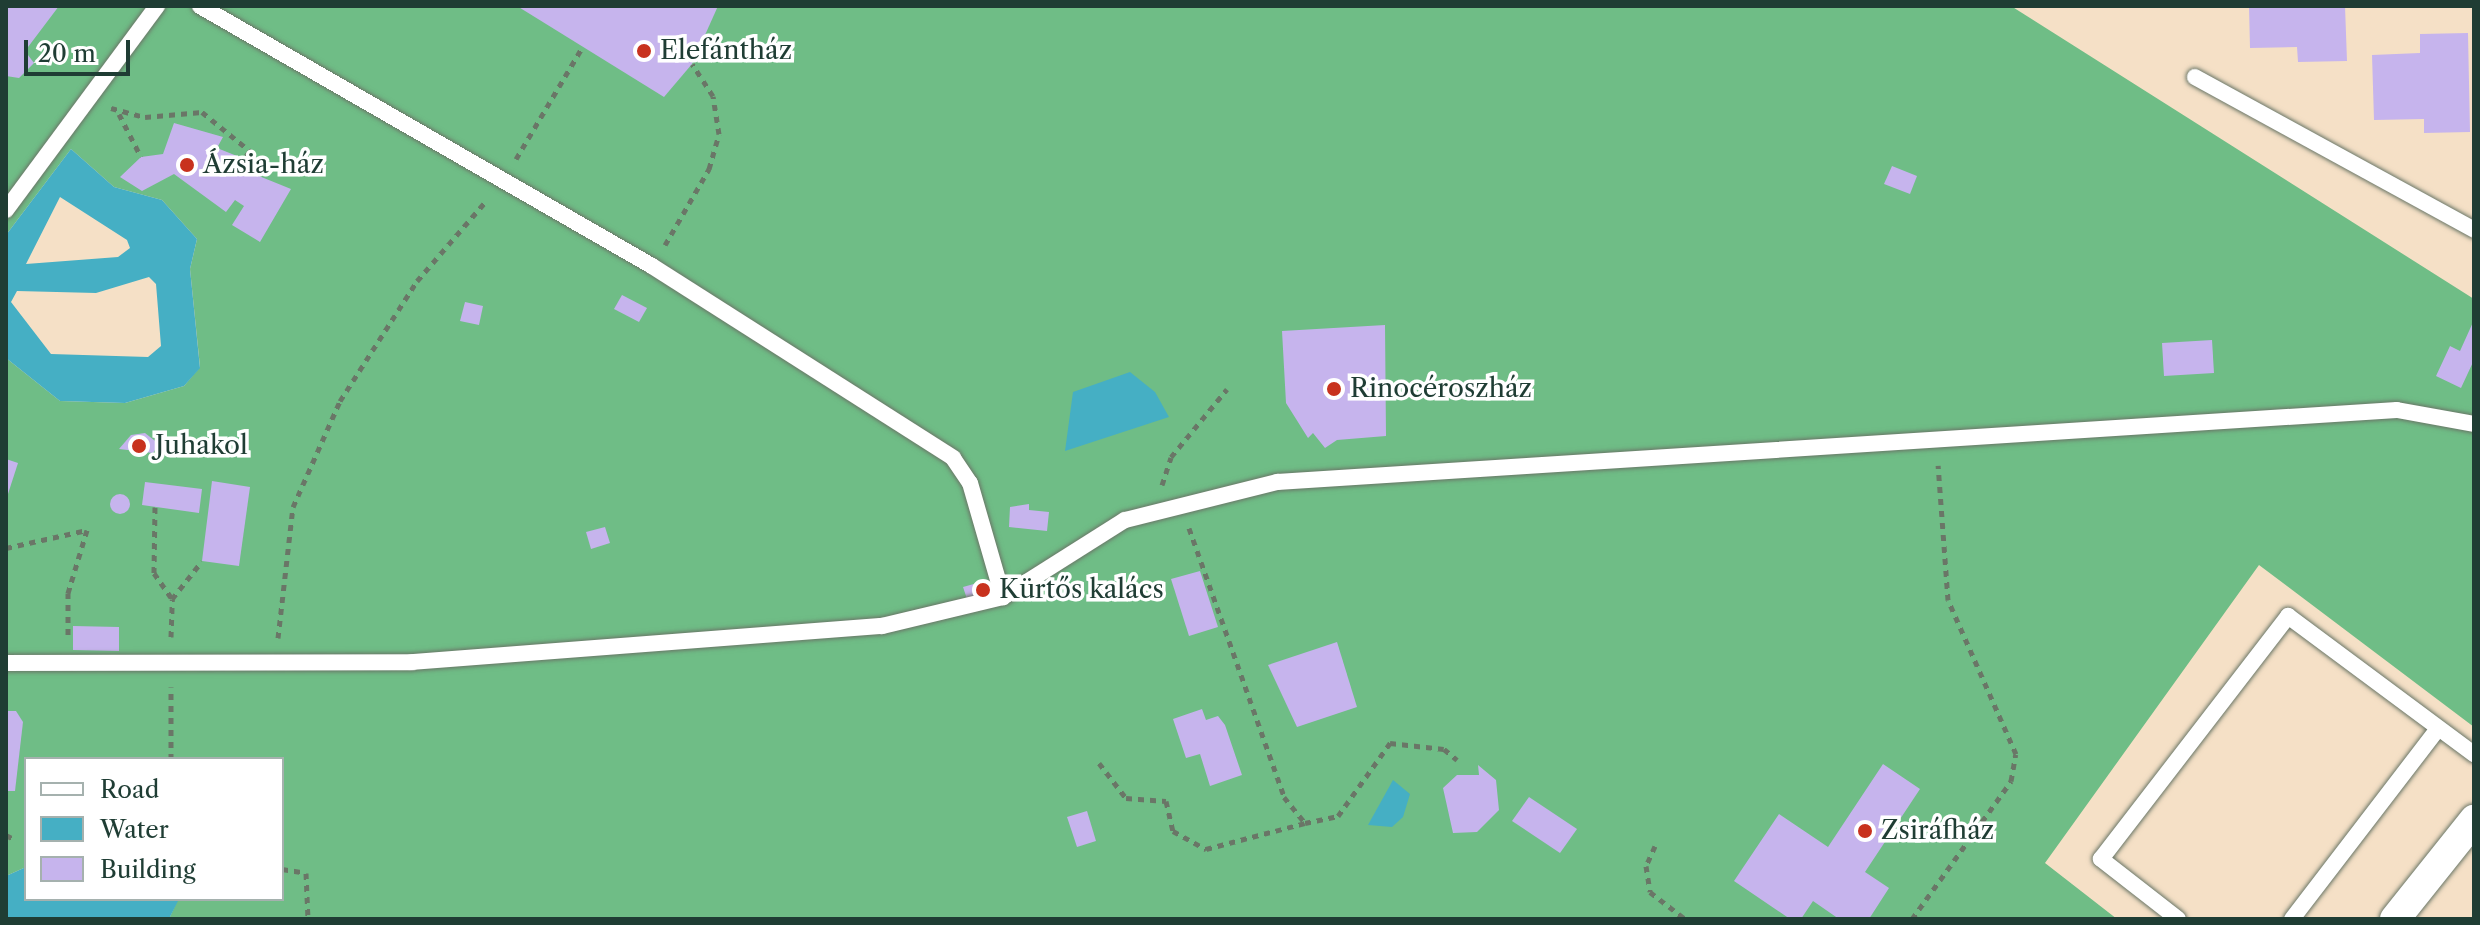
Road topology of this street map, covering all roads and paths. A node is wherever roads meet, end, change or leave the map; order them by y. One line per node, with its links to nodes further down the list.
1 (157, 6): 6 (lane)
2 (200, 6): 10 (lane)
3 (583, 46): 10 (path)
4 (692, 64): 13 (path)
5 (2195, 77): 12 (lane)
6 (91, 93): 7 (path); 11 (lane)
7 (119, 113): 8 (path); 9 (path)
8 (141, 157)
9 (243, 160)
10 (502, 183): 13 (lane); 25 (path)
11 (6, 210)
12 (2474, 230)
13 (652, 266): 21 (lane)
14 (1227, 389): 19 (path)
15 (2474, 424): 16 (lane)
16 (1939, 439): 17 (lane); 36 (path)
17 (1181, 504): 19 (lane); 31 (path)
18 (155, 507): 22 (path)
19 (1153, 512): 21 (lane)
20 (6, 548): 24 (path)
21 (1003, 597): 25 (lane)
22 (172, 599)
23 (6, 663): 24 (lane)
24 (68, 663): 25 (lane)
25 (275, 663)
26 (2436, 731): 27 (lane); 37 (lane); 38 (lane)
27 (2474, 754)
28 (1457, 760): 31 (path)
29 (1099, 763): 31 (path)
30 (2474, 820): 39 (street)
31 (1305, 823)
32 (1655, 846): 35 (path)
33 (284, 869): 34 (path)
34 (308, 919)
35 (1685, 919)
36 (1912, 919)
37 (2178, 919)
38 (2292, 919)
39 (2395, 919)

